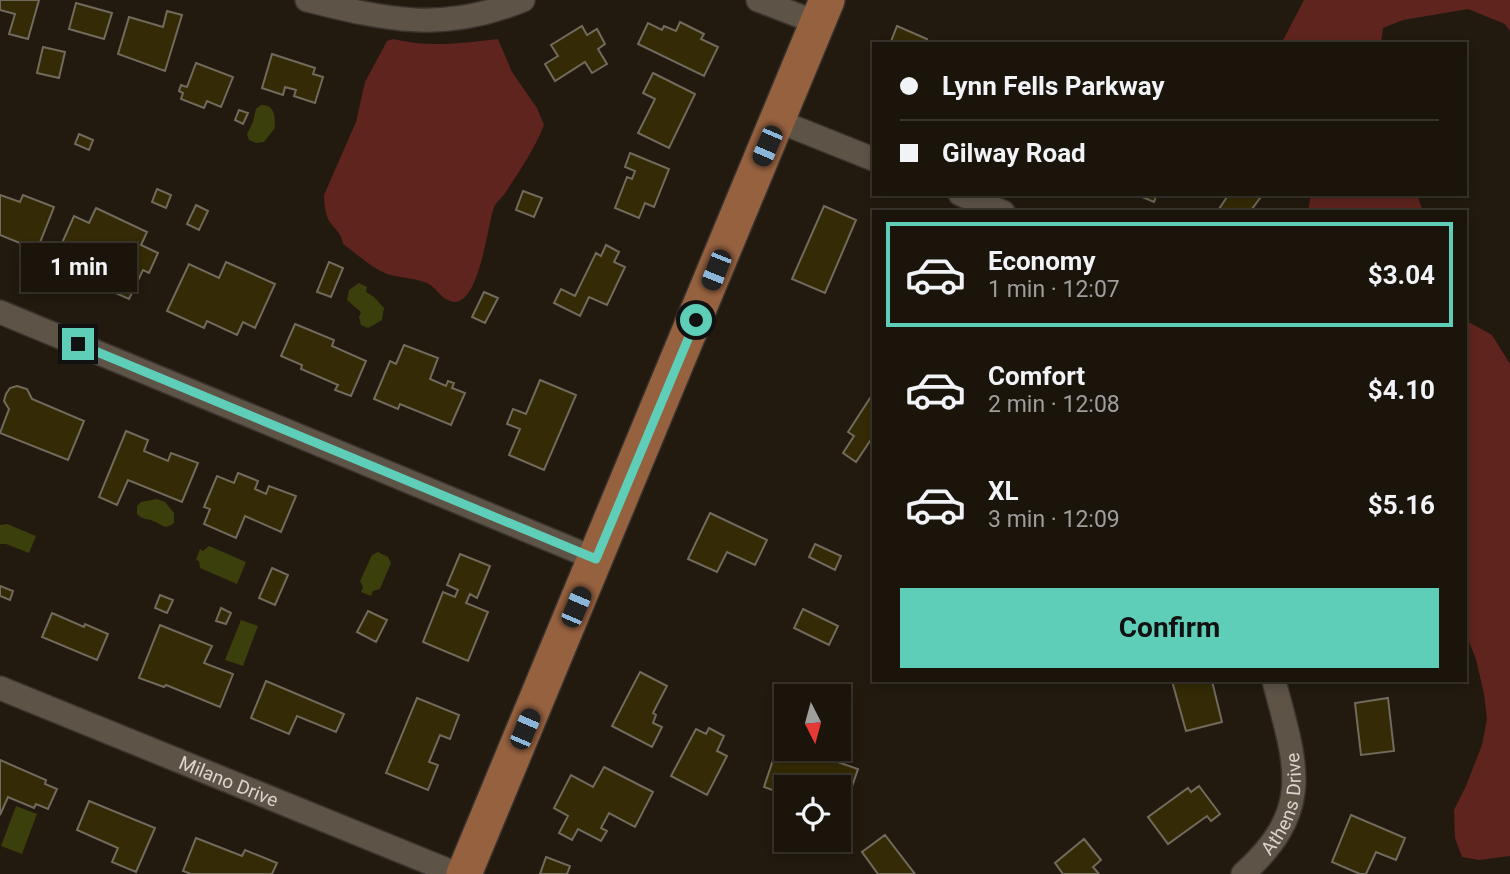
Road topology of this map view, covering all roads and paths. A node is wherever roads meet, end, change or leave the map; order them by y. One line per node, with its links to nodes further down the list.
1 (307, 0): 2 (street)
2 (523, 0)
3 (758, 0): 4 (street)
4 (822, 12): 5 (main road)
5 (778, 121): 6 (street); 10 (main road)
6 (872, 159)
7 (965, 196): 8 (street)
8 (998, 210)
9 (0, 312): 10 (street)
10 (596, 559): 14 (main road)
11 (1274, 682): 15 (street, Athens Drive)
12 (0, 688): 13 (street, Milano Drive)
13 (457, 874)
14 (464, 874)
15 (1243, 874)

